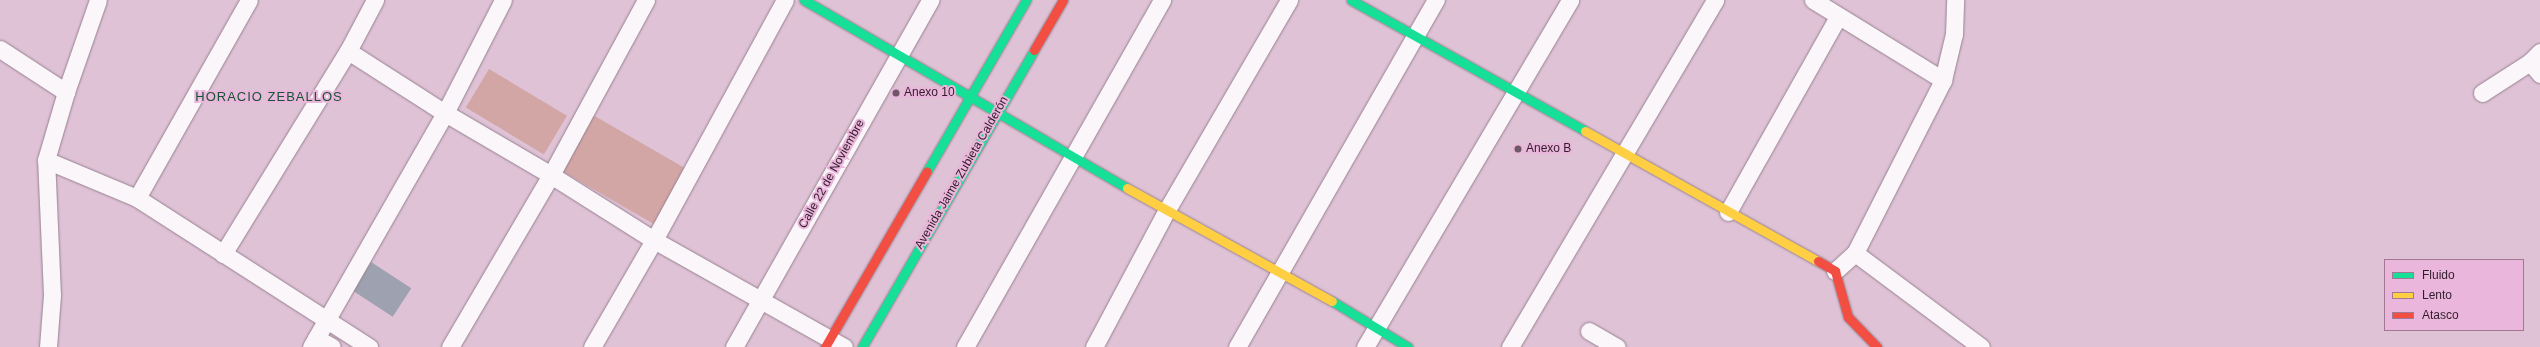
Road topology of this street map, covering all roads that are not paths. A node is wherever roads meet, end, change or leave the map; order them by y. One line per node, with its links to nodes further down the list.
1 (98, 0): 26 (street)
2 (249, 0): 36 (street)
3 (375, 0): 22 (street)
4 (503, 0): 31 (street)
5 (646, 0): 35 (street)
6 (785, 0): 39 (street)
7 (804, 0): 23 (street)
8 (930, 0): 23 (street, Calle 22 de Noviembre)
9 (1026, 0): 29 (street)
10 (1063, 0): 30 (street, Avenida Jaime Zubieta Calderón)
11 (1162, 0): 33 (street)
12 (1289, 0): 37 (street)
13 (1351, 0): 20 (street)
14 (1436, 0): 20 (street)
15 (1570, 0): 27 (street)
16 (1715, 0): 32 (street)
17 (1813, 0): 19 (street)
18 (1955, 0): 25 (street)
19 (1838, 17): 25 (street); 38 (street)
20 (1414, 36): 27 (street); 42 (street)
21 (0, 49): 26 (street)
22 (348, 51): 31 (street); 41 (street)
23 (899, 53): 29 (street); 44 (street, Calle 22 de Noviembre)
24 (2537, 63): 28 (street)
25 (1944, 80): 40 (street)
26 (66, 92): 34 (street)
27 (1517, 92): 32 (street); 46 (street)
28 (2482, 92)
29 (971, 95): 30 (street); 49 (street)
30 (998, 111): 33 (street); 57 (street, Avenida Jaime Zubieta Calderón)
31 (445, 113): 35 (street); 45 (street)
32 (1623, 154): 38 (street); 63 (street)
33 (1072, 156): 37 (street); 58 (street)
34 (46, 160): 36 (street); 50 (street)
35 (551, 175): 39 (street); 53 (street)
36 (137, 198): 41 (street)
37 (1168, 208): 42 (street); 59 (street)
38 (1728, 212): 43 (street)
39 (654, 240): 44 (street); 54 (street)
40 (1854, 253): 43 (street); 66 (street)
41 (223, 254): 45 (street)
42 (1279, 271): 46 (street); 60 (street)
43 (1835, 271): 65 (street)
44 (762, 300): 49 (street); 55 (street, Calle 22 de Noviembre)
45 (326, 321): 48 (street); 52 (street)
46 (1377, 326): 61 (street); 62 (street)
47 (1589, 331): 64 (street)
48 (313, 342): 51 (street)
49 (827, 343): 56 (street)
50 (48, 347)
51 (332, 347)
52 (369, 347)
53 (450, 347)
54 (592, 347)
55 (734, 347)
56 (844, 347)
57 (862, 347)
58 (965, 347)
59 (1094, 347)
60 (1237, 347)
61 (1365, 347)
62 (1408, 347)
63 (1510, 347)
64 (1617, 347)
65 (1877, 347)
66 (1981, 347)

